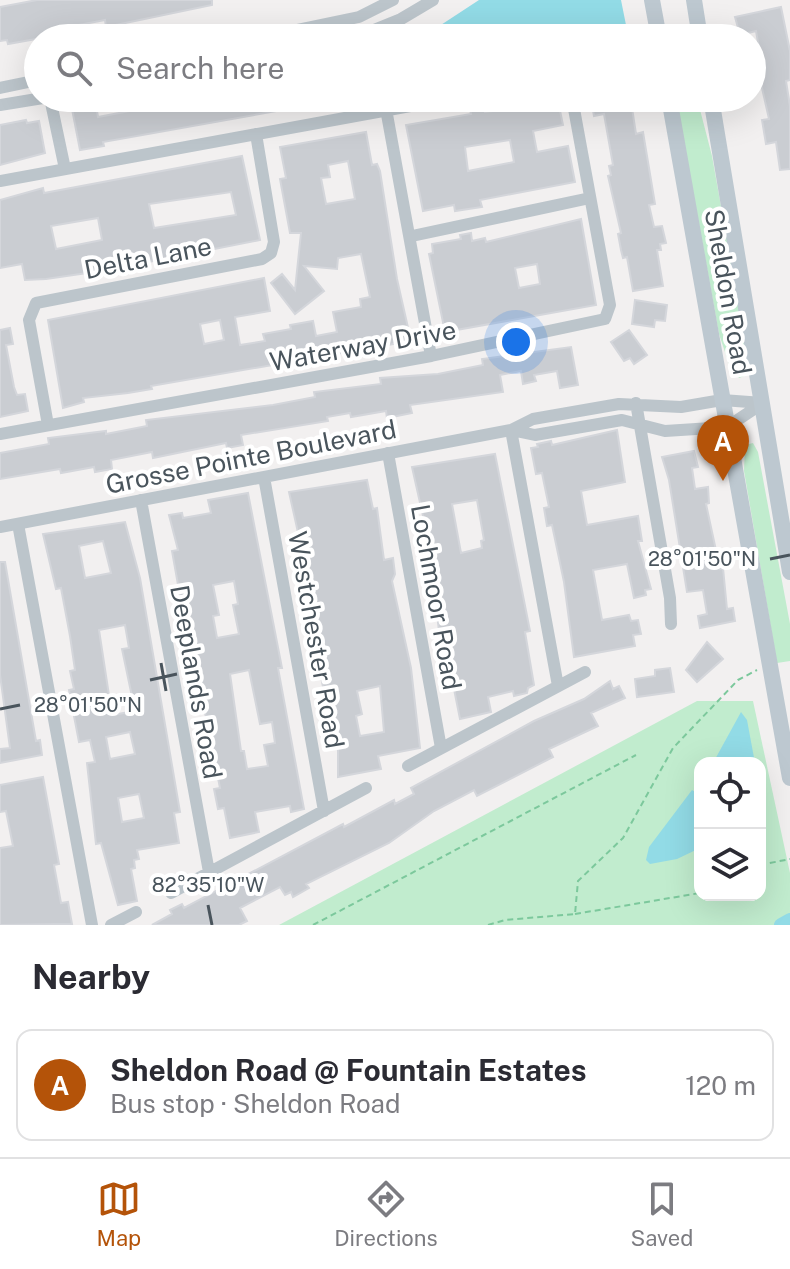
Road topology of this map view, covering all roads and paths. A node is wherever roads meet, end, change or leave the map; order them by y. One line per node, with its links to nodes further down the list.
1 (393, 0): 5 (street)
2 (433, 0): 8 (street)
3 (652, 0): 9 (main road)
4 (694, 0): 10 (main road)
5 (359, 17): 6 (street); 7 (street)
6 (325, 24)
7 (360, 24)
8 (387, 24)
9 (656, 24)
10 (698, 24)
11 (24, 83): 12 (street)
12 (0, 88)
13 (24, 101): 14 (street)
14 (0, 105)
15 (53, 112): 21 (street)
16 (387, 112): 20 (street); 24 (street)
17 (575, 112): 23 (street, Waterway Drive)
18 (671, 112): 26 (main road, Sheldon Road)
19 (713, 112): 28 (main road, Sheldon Road)
20 (256, 134): 21 (street); 31 (street, Delta Lane)
21 (65, 169): 22 (street)
22 (0, 181)
23 (590, 198): 24 (street); 25 (street, Waterway Drive)
24 (412, 236): 25 (street)
25 (431, 356): 31 (street, Waterway Drive)
26 (722, 400): 28 (street, Grosse Pointe Boulevard); 29 (street, Grosse Pointe Boulevard); 32 (main road, Sheldon Road)
27 (636, 403): 29 (street, Grosse Pointe Boulevard); 30 (street); 33 (street, Grosse Pointe Boulevard)
28 (763, 403): 32 (street, Grosse Pointe Boulevard); 41 (main road, Sheldon Road)
29 (687, 406): 34 (street)
30 (638, 423): 33 (street, Grosse Pointe Boulevard); 34 (street, Grosse Pointe Boulevard); 42 (street)
31 (48, 425): 35 (street, Waterway Drive)
32 (727, 427): 34 (street, Grosse Pointe Boulevard); 43 (main road, Sheldon Road)
33 (511, 430): 36 (street, Grosse Pointe Boulevard); 45 (street)
34 (689, 431)
35 (0, 434)
36 (388, 453): 37 (street, Grosse Pointe Boulevard); 46 (street, Lochmoor Road)
37 (264, 477): 38 (street, Grosse Pointe Boulevard); 51 (street, Westchester Road)
38 (141, 500): 39 (street, Grosse Pointe Boulevard); 54 (street, Deeplands Road)
39 (18, 524): 40 (street, Grosse Pointe Boulevard); 59 (street)
40 (0, 527)
41 (790, 572)
42 (671, 624)
43 (771, 668): 49 (main road, Sheldon Road); 58 (path)
44 (585, 672): 45 (street)
45 (558, 686): 46 (street)
46 (441, 748): 48 (street)
47 (636, 755): 61 (path)
48 (408, 766)
49 (790, 778)
50 (366, 788): 51 (street)
51 (324, 811): 54 (street)
52 (790, 859): 53 (path)
53 (766, 864)
54 (209, 872): 55 (street)
55 (171, 893)
56 (694, 894): 58 (path)
57 (136, 912): 60 (street)
58 (575, 914): 62 (path)
59 (92, 925)
60 (111, 925)
61 (313, 925)
62 (488, 925)

